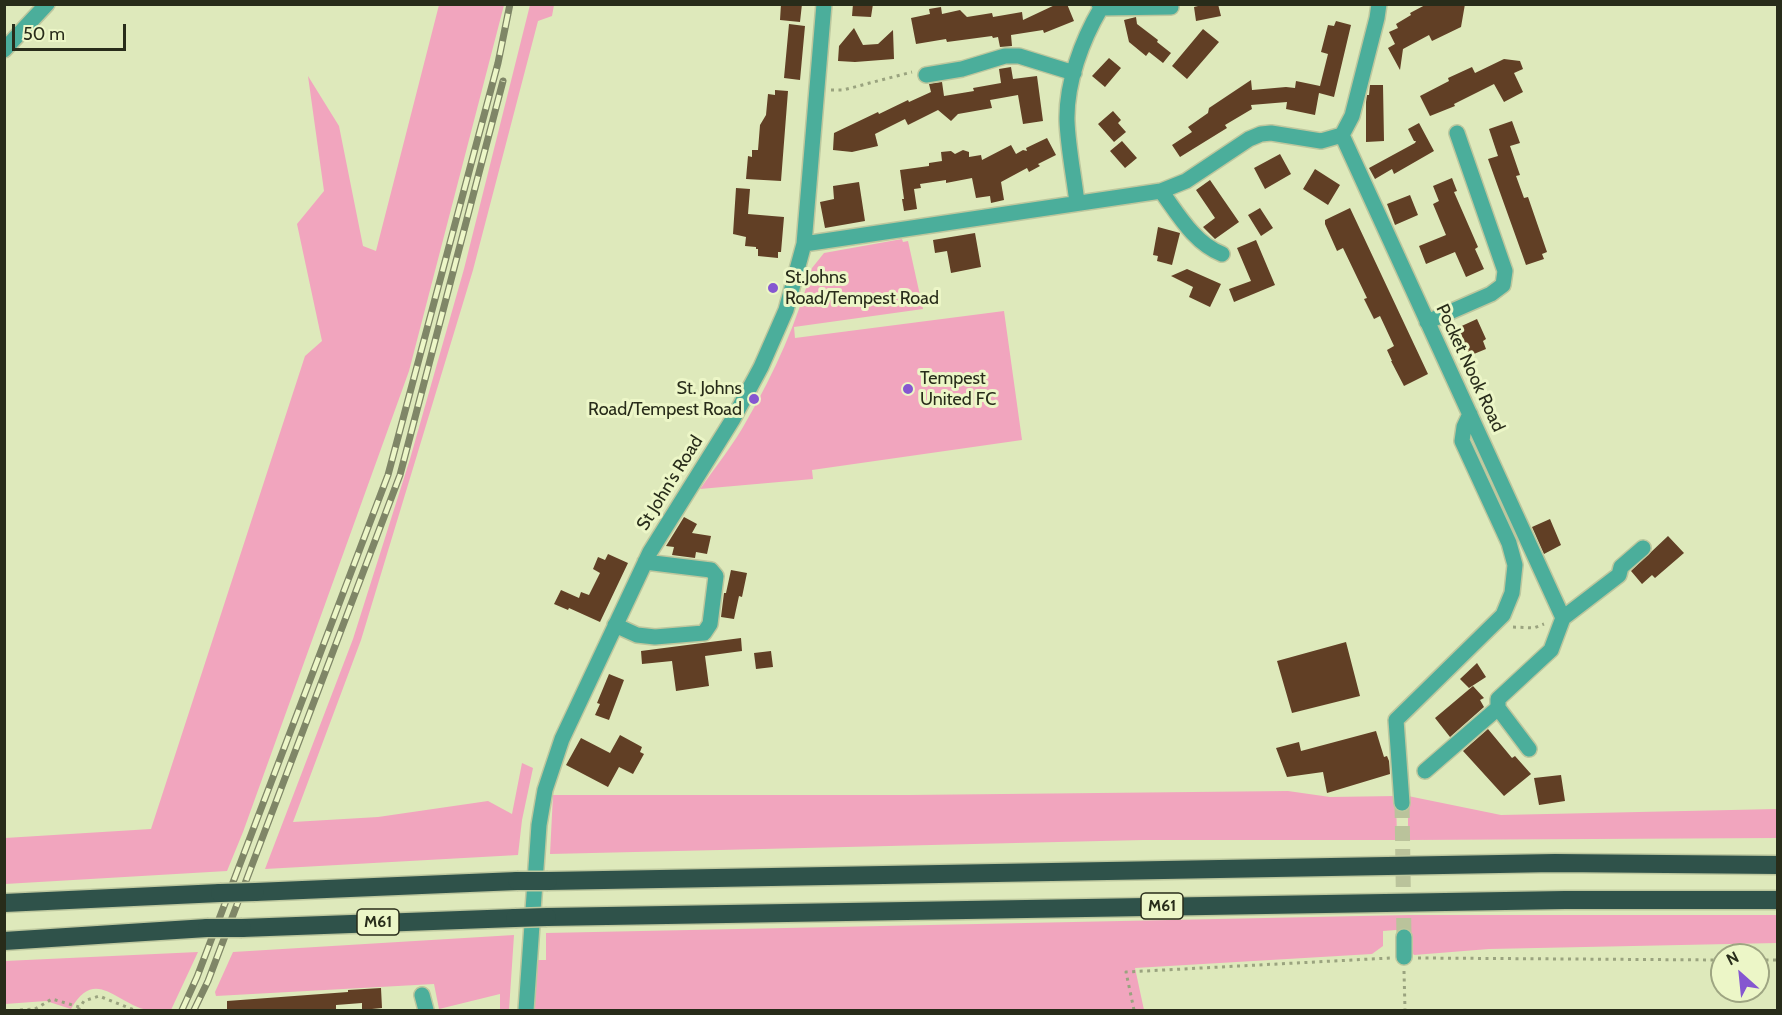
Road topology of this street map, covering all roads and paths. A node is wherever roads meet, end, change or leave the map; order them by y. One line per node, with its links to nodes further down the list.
1 (47, 4): 6 (street)
2 (824, 4): 9 (street, St John's Road)
3 (1379, 4): 11 (street)
4 (1100, 6): 5 (street); 7 (street)
5 (1172, 10)
6 (4, 50)
7 (1074, 73): 8 (street); 13 (street)
8 (926, 75): 9 (path)
9 (817, 90): 14 (street, St John's Road)
10 (1457, 132): 16 (street)
11 (1342, 135): 12 (street); 16 (street, Pocket Nook Road)
12 (1161, 191): 13 (street); 15 (street)
13 (1077, 203): 14 (street)
14 (804, 244): 19 (street, St John's Road)
15 (1222, 254)
16 (1427, 322): 17 (street, Pocket Nook Road)
17 (1470, 414): 20 (street, Pocket Nook Road); 22 (street)
18 (1643, 548): 20 (street)
19 (645, 562): 21 (street, St John's Road); 21 (street)
20 (1563, 618): 22 (path); 23 (street)
21 (615, 625): 39 (street, St John's Road)
22 (1493, 625): 26 (street)
23 (1498, 708): 24 (street); 25 (street)
24 (1529, 749)
25 (1425, 771)
26 (1402, 803)
27 (1778, 865): 29 (highway, M61, bridge)
28 (1778, 900): 31 (highway, M61, bridge)
29 (4, 903)
30 (1404, 937): 32 (street)
31 (4, 941)
32 (1404, 957): 33 (path); 40 (path); 41 (path)
33 (1710, 960)
34 (422, 994): 38 (street)
35 (78, 1009): 36 (path); 37 (path)
36 (20, 1011)
37 (134, 1011)
38 (426, 1011)
39 (526, 1011)
40 (1134, 1011)
41 (1405, 1011)

